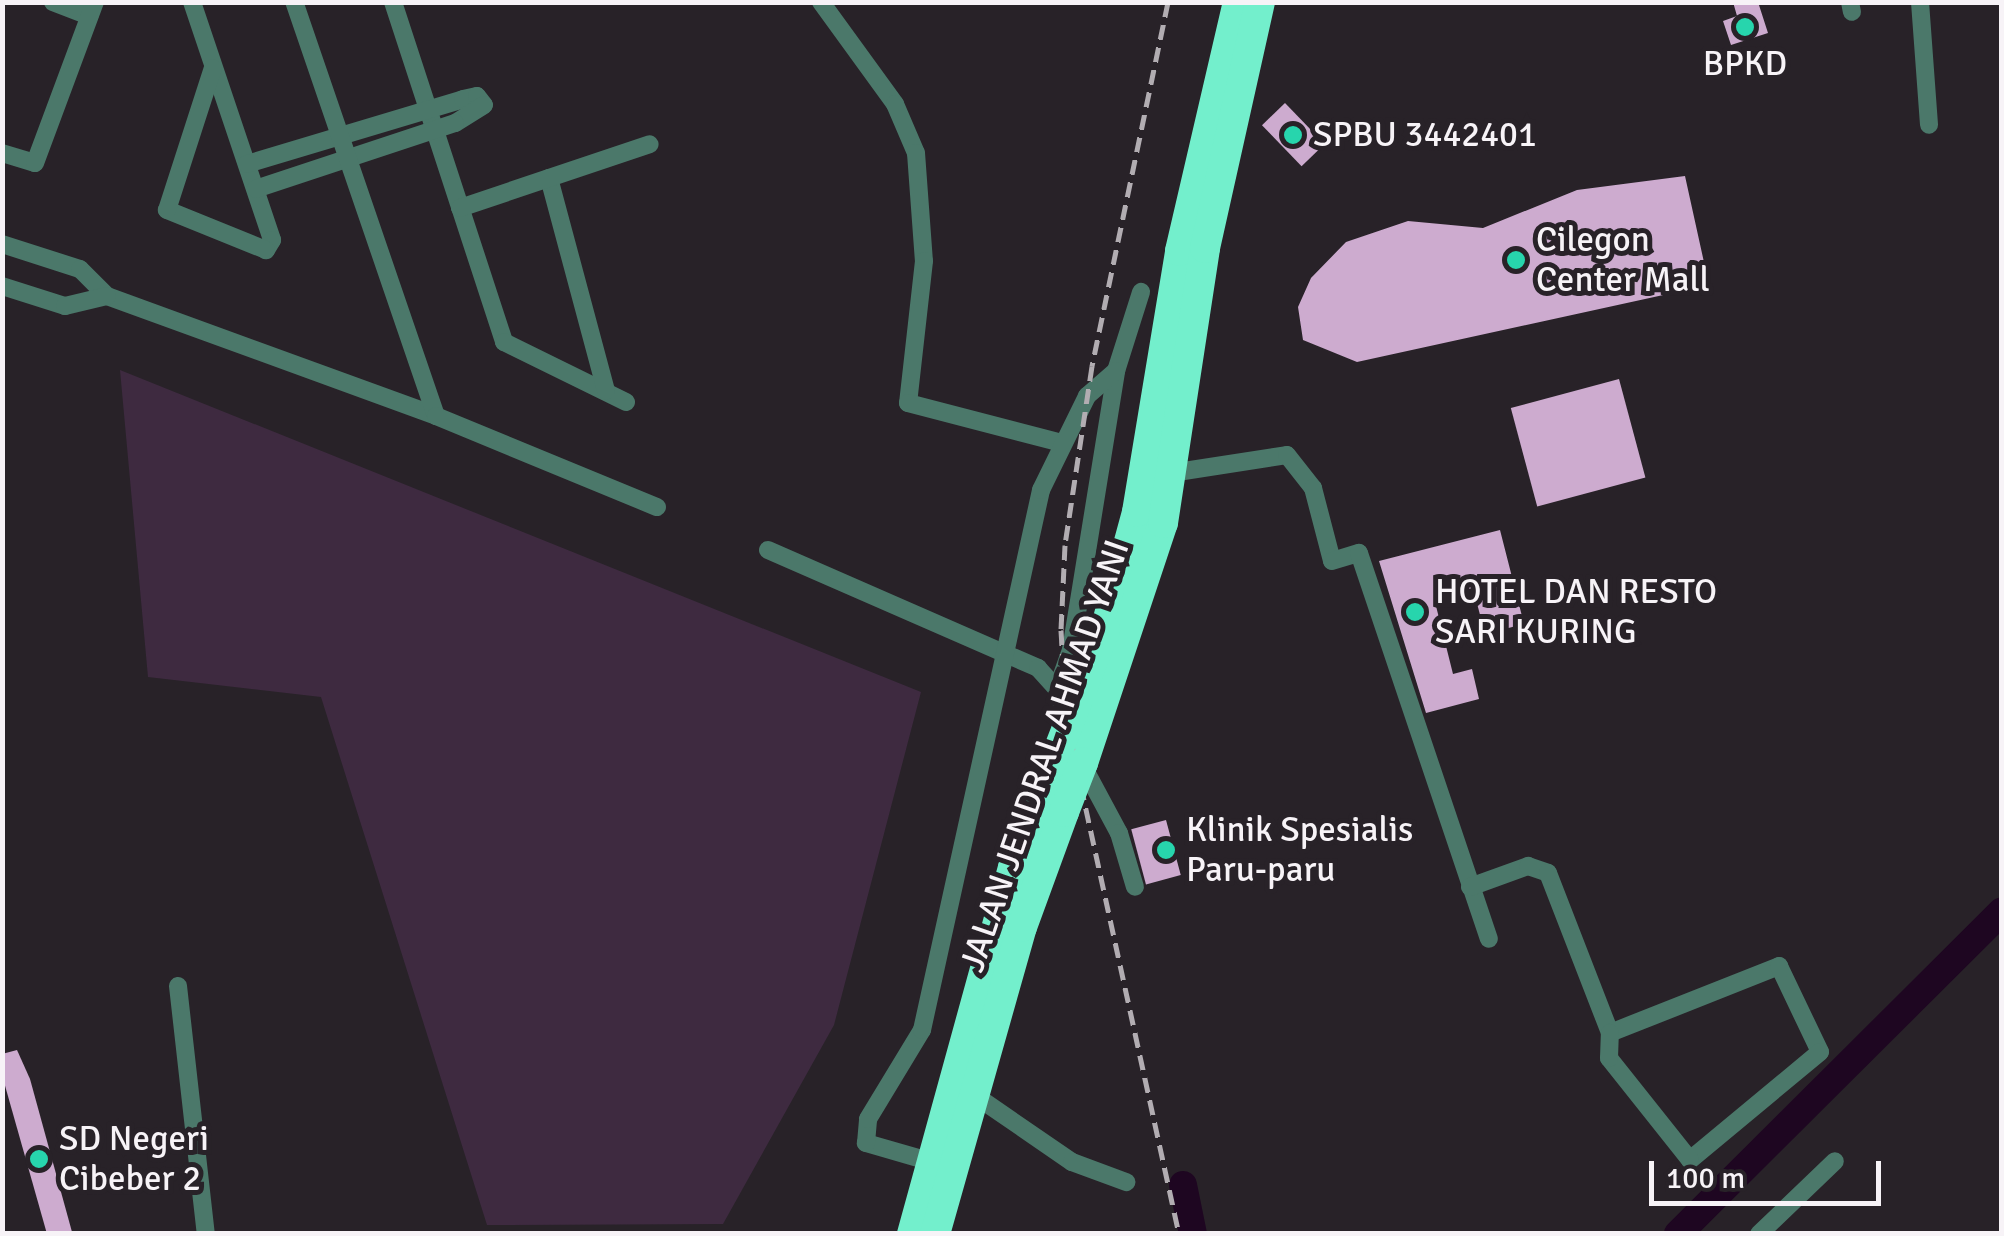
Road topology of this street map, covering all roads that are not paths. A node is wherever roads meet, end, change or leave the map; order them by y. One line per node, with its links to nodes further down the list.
1 (54, 2): 9 (street)
2 (192, 2): 10 (street)
3 (294, 2): 14 (street)
4 (393, 2): 11 (street)
5 (821, 2): 32 (street)
6 (1238, 2): 45 (highway, JALAN JENDRAL AHMAD YANI, bridge)
7 (1260, 2): 33 (highway, JALAN JENDRAL AHMAD YANI)
8 (1920, 2): 12 (street)
9 (92, 9): 16 (street)
10 (213, 68): 18 (street); 20 (street)
11 (428, 109): 13 (street); 13 (street); 14 (street)
12 (1929, 125)
13 (435, 130): 17 (street); 21 (street)
14 (340, 136): 17 (street); 18 (street)
15 (650, 144): 19 (street)
16 (2, 154)
17 (347, 161): 20 (street); 31 (street)
18 (247, 164): 20 (street)
19 (550, 178): 21 (street); 29 (street)
20 (256, 190)
21 (460, 208): 29 (street)
22 (2, 244): 23 (street)
23 (80, 269): 26 (street); 27 (street)
24 (2, 286): 27 (street)
25 (1141, 292): 28 (street)
26 (107, 296): 27 (street); 31 (street)
27 (65, 306)
28 (1116, 371): 32 (street); 37 (street)
29 (606, 390): 30 (street)
30 (626, 402)
31 (436, 416): 34 (street)
32 (1058, 442): 36 (street)
33 (1171, 473): 39 (street); 43 (highway, JALAN JENDRAL AHMAD YANI, bridge)
34 (656, 507)
35 (768, 550): 36 (street)
36 (1006, 652): 37 (street); 45 (street)
37 (1057, 689): 38 (street)
38 (1135, 887)
39 (1470, 887): 40 (street); 42 (street)
40 (1489, 939)
41 (178, 986): 47 (street)
42 (1610, 1033): 42 (street)
43 (973, 1094): 46 (street); 49 (highway, JALAN JENDRAL AHMAD YANI)
44 (1835, 1161): 50 (street)
45 (932, 1162): 48 (highway, JALAN JENDRAL AHMAD YANI)
46 (1126, 1182)
47 (206, 1234)
48 (912, 1234)
49 (935, 1234)
50 (1759, 1234)

